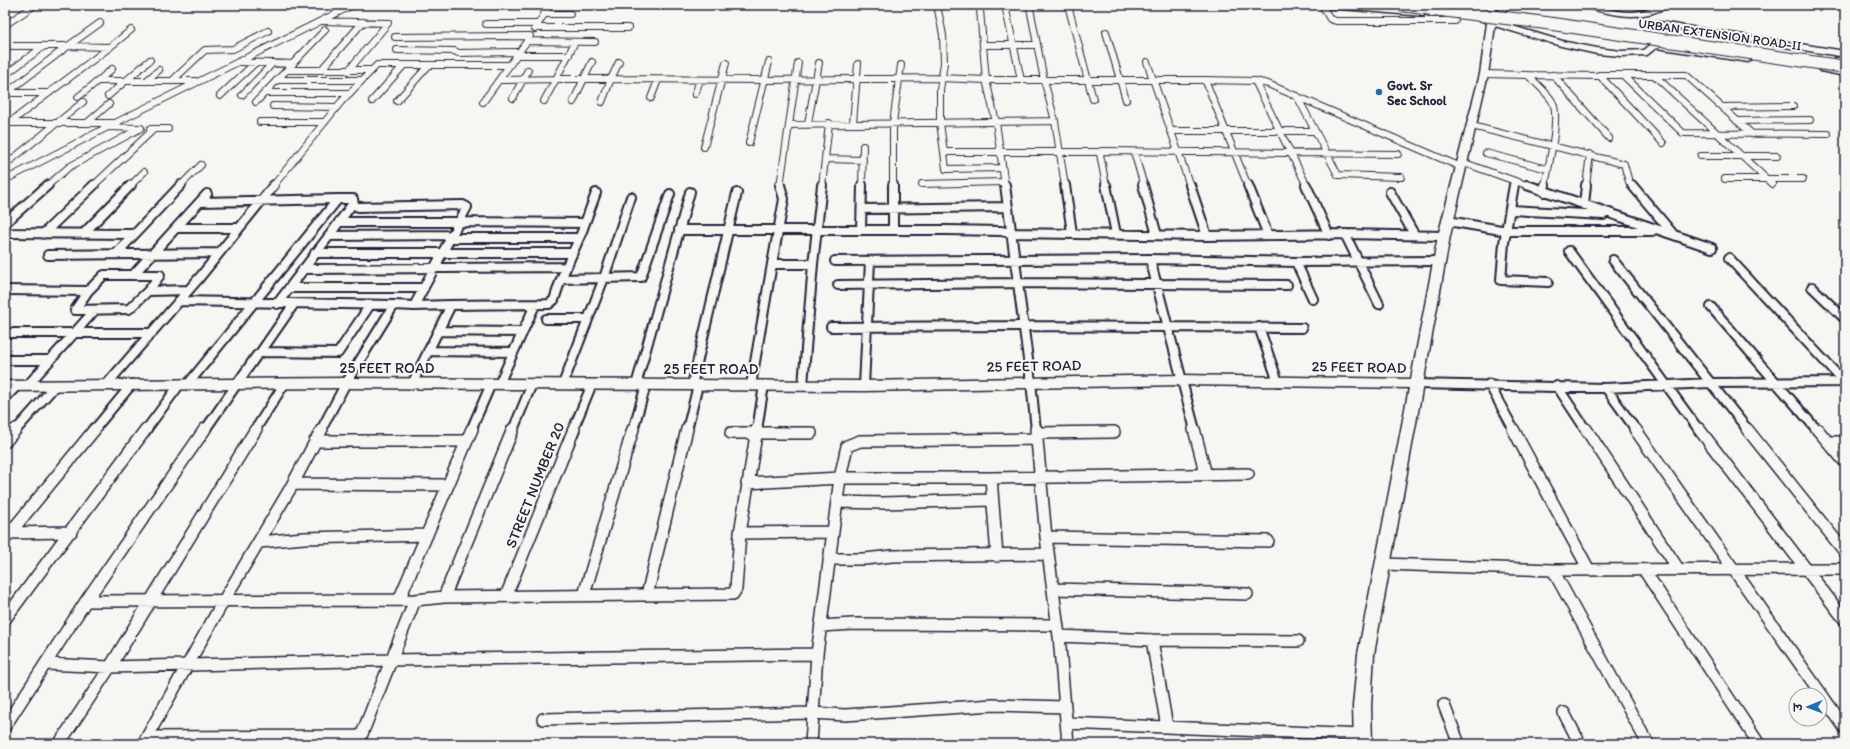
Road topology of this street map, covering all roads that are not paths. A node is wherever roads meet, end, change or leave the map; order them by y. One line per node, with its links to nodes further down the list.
1 (35, 5): 23 (street)
2 (353, 5): 18 (street)
3 (550, 5): 15 (street)
4 (1400, 5): 61 (highway, URBAN EXTENSION ROAD-II, bridge)
5 (1507, 5): 20 (street)
6 (1585, 5): 17 (street)
7 (1666, 5): 17 (street)
8 (1322, 7): 14 (street); 14 (street)
9 (1030, 8): 38 (street)
10 (1069, 9): 100 (street)
11 (938, 10): 81 (street)
12 (980, 10): 36 (street)
13 (1006, 10): 37 (street)
14 (1448, 11): 20 (street); 61 (highway, URBAN EXTENSION ROAD-II)
15 (544, 14): 16 (street); 24 (street)
16 (570, 14)
17 (1640, 18): 39 (street); 61 (street)
18 (321, 21): 19 (street); 44 (street)
19 (363, 22): 70 (street); 71 (street)
20 (1491, 22): 39 (street); 74 (street)
21 (100, 23): 42 (street)
22 (486, 24): 24 (street)
23 (5, 25)
24 (536, 26): 25 (street); 33 (street)
25 (628, 28)
26 (131, 30): 43 (street)
27 (325, 30): 62 (street)
28 (268, 31): 45 (street)
29 (433, 32): 32 (street)
30 (1106, 32): 101 (street)
31 (395, 37): 32 (street)
32 (428, 37): 33 (street); 49 (street)
33 (528, 39): 34 (street); 47 (street)
34 (575, 42): 35 (street); 48 (street)
35 (595, 42)
36 (983, 45): 37 (street); 97 (street)
37 (1014, 45): 38 (street); 98 (street)
38 (1036, 45): 99 (street)
39 (1654, 45): 61 (street)
40 (5, 46): 41 (street)
41 (44, 46): 42 (street); 75 (street)
42 (68, 46): 43 (street); 110 (street)
43 (110, 47): 111 (street)
44 (267, 47): 45 (street); 51 (street)
45 (233, 48): 107 (street)
46 (397, 50): 49 (street)
47 (516, 54): 48 (street); 49 (street); 65 (street)
48 (569, 55): 82 (street)
49 (411, 59): 64 (street); 72 (street); 123 (street)
50 (150, 60): 105 (street)
51 (237, 62): 56 (street); 108 (street)
52 (592, 62): 83 (street)
53 (619, 62): 84 (street)
54 (769, 62): 94 (street)
55 (1147, 62): 102 (street)
56 (255, 63): 57 (street); 117 (street)
57 (273, 63): 62 (street); 115 (street)
58 (726, 63): 93 (street)
59 (798, 63): 95 (street)
60 (819, 63): 96 (street)
61 (1843, 63)
62 (293, 64): 69 (street)
63 (858, 64): 85 (street)
64 (429, 65): 65 (street); 124 (street)
65 (510, 65): 89 (street)
66 (901, 65): 86 (street)
67 (112, 69): 104 (street)
68 (159, 70): 106 (street)
69 (287, 70): 70 (street); 87 (street)
70 (321, 70): 71 (street)
71 (348, 70): 72 (street)
72 (372, 70): 88 (street)
73 (528, 70): 90 (street)
74 (1484, 74): 76 (street); 151 (street)
75 (5, 75)
76 (1528, 75): 77 (street); 166 (street)
77 (1553, 75): 78 (street); 163 (street)
78 (1598, 75): 79 (street); 165 (street)
79 (1623, 75): 80 (street); 160 (street)
80 (1654, 75): 132 (street); 160 (street)
81 (941, 78): 86 (street); 97 (street); 149 (street)
82 (556, 79): 83 (street); 90 (street); 127 (street)
83 (584, 79): 84 (street); 128 (street)
84 (611, 79): 91 (street); 129 (street)
85 (857, 79): 86 (street); 96 (street); 145 (street)
86 (899, 79): 146 (street)
87 (277, 80): 88 (street); 112 (street)
88 (362, 80): 113 (street)
89 (499, 80): 90 (street); 126 (street)
90 (522, 80): 119 (street)
91 (658, 80): 92 (street); 120 (street)
92 (700, 80): 93 (street); 114 (street)
93 (721, 80): 94 (street); 168 (street)
94 (765, 80): 95 (street); 164 (street)
95 (795, 80): 96 (street); 150 (street)
96 (816, 80): 148 (street)
97 (986, 80): 98 (street); 140 (street)
98 (1021, 80): 99 (street)
99 (1044, 80): 100 (street); 136 (street)
100 (1087, 80): 101 (street); 121 (street)
101 (1121, 80): 102 (street); 122 (street)
102 (1154, 80): 103 (street); 156 (street)
103 (1203, 80): 109 (street); 157 (street)
104 (98, 81): 105 (street); 141 (street)
105 (126, 81): 106 (street); 116 (street)
106 (146, 81): 107 (street)
107 (172, 81): 108 (street)
108 (198, 81): 143 (street)
109 (1255, 81): 118 (street); 158 (street)
110 (6, 93): 111 (street)
111 (49, 93): 147 (street)
112 (265, 93): 113 (street); 125 (street)
113 (350, 93): 134 (street)
114 (695, 94)
115 (242, 95)
116 (108, 96)
117 (220, 96)
118 (1296, 96): 159 (street); 186 (street)
119 (513, 98)
120 (651, 98)
121 (1093, 99)
122 (1126, 100)
123 (372, 101)
124 (397, 101)
125 (256, 102)
126 (483, 102)
127 (544, 102)
128 (573, 102)
129 (602, 102)
130 (109, 104): 142 (street)
131 (273, 106): 134 (street)
132 (1722, 106): 133 (street); 137 (street)
133 (1793, 106)
134 (337, 107): 139 (street)
135 (1810, 120): 137 (street)
136 (1055, 121): 140 (street); 171 (street)
137 (1737, 121): 161 (street)
138 (260, 122): 139 (street)
139 (325, 122): 211 (street)
140 (996, 122): 149 (street); 169 (street)
141 (58, 123): 142 (street); 147 (street); 187 (street)
142 (87, 123): 143 (street)
143 (116, 123): 152 (street)
144 (829, 123): 145 (street); 148 (street); 184 (street)
145 (853, 123): 146 (street)
146 (893, 123): 149 (street); 217 (street)
147 (6, 124)
148 (808, 124): 150 (street)
149 (940, 124): 170 (street)
150 (789, 125): 229 (street)
151 (1472, 126): 166 (street); 186 (street)
152 (108, 127): 153 (street); 190 (street)
153 (140, 128): 154 (street); 223 (street)
154 (154, 129): 155 (street); 238 (street)
155 (168, 129)
156 (1170, 131): 157 (street); 174 (street)
157 (1225, 131): 158 (street); 175 (street)
158 (1280, 131): 159 (street); 176 (street)
159 (1315, 131): 178 (street)
160 (1718, 134): 161 (street); 182 (street)
161 (1752, 134): 162 (street)
162 (1828, 134)
163 (1609, 138)
164 (749, 143)
165 (1663, 143)
166 (1551, 145): 180 (street); 192 (street)
167 (863, 146): 185 (street)
168 (704, 147)
169 (1000, 151): 170 (street); 171 (street); 191 (street)
170 (944, 152): 191 (street)
171 (1059, 152): 172 (street); 237 (street)
172 (1100, 152): 173 (street); 241 (street)
173 (1134, 152): 174 (street); 244 (street)
174 (1177, 152): 175 (street); 250 (street)
175 (1234, 153): 176 (street); 245 (street)
176 (1291, 153): 178 (street); 246 (street)
177 (1486, 153): 192 (street)
178 (1328, 154): 179 (street); 194 (street)
179 (1398, 154)
180 (1590, 154): 214 (street); 247 (street)
181 (1701, 156): 182 (street)
182 (1741, 156): 183 (street); 200 (street)
183 (1777, 156)
184 (825, 159): 185 (street); 230 (street)
185 (863, 160): 216 (street)
186 (1462, 164): 199 (street); 220 (street)
187 (5, 165)
188 (201, 165): 240 (street)
189 (5, 168): 190 (street)
190 (28, 168): 197 (street)
191 (1002, 168): 198 (street)
192 (1548, 169): 204 (street)
193 (144, 172): 239 (street)
194 (1401, 177)
195 (1725, 179): 200 (street)
196 (1803, 179): 200 (street)
197 (5, 180)
198 (1004, 182): 201 (street); 215 (street)
199 (1515, 182): 204 (street); 218 (street)
200 (1769, 182)
201 (922, 184)
202 (690, 192): 227 (street)
203 (1390, 192): 243 (street)
204 (1544, 192): 214 (street)
205 (596, 193): 224 (street)
206 (737, 193): 228 (street)
207 (207, 194): 212 (street)
208 (670, 194): 277 (street)
209 (631, 197): 277 (street)
210 (338, 199): 211 (street); 213 (street); 294 (street)
211 (261, 201): 212 (street); 226 (street)
212 (200, 202): 225 (street)
213 (354, 203): 221 (street); 222 (street)
214 (1584, 205): 219 (street)
215 (1006, 207): 217 (street); 236 (street)
216 (862, 209): 217 (street); 231 (street)
217 (893, 209): 232 (street)
218 (1511, 210): 219 (street); 233 (street)
219 (1617, 216): 234 (street)
220 (1448, 221): 233 (street); 251 (street)
221 (340, 222): 222 (street); 248 (street)
222 (458, 222): 224 (street); 249 (street)
223 (5, 223)
224 (585, 223): 252 (street)
225 (176, 228): 226 (street); 260 (street)
226 (240, 228): 255 (street)
227 (679, 230): 228 (street); 344 (street)
228 (728, 230): 229 (street); 345 (street)
229 (777, 230): 230 (street); 271 (street)
230 (817, 230): 231 (street); 272 (street)
231 (861, 230): 232 (street)
232 (893, 230): 236 (street)
233 (1507, 231): 234 (street); 279 (street)
234 (1660, 231): 247 (street)
235 (5, 233): 238 (street)
236 (1010, 233): 237 (street); 263 (street)
237 (1072, 233): 241 (street)
238 (42, 234): 239 (street)
239 (83, 234): 240 (street)
240 (134, 234): 259 (street)
241 (1116, 234): 244 (street)
242 (1345, 234): 243 (street); 246 (street); 268 (street)
243 (1414, 234): 251 (street)
244 (1157, 235): 250 (street)
245 (1268, 235): 246 (street); 250 (street)
246 (1329, 235)
247 (1674, 235): 253 (street)
248 (329, 236): 249 (street); 256 (street)
249 (451, 236): 252 (street); 257 (street)
250 (1207, 236)
251 (1444, 236): 269 (street)
252 (579, 238): 258 (street)
253 (1712, 248)
254 (1569, 251): 342 (street)
255 (219, 253): 260 (street); 289 (street)
256 (315, 253): 257 (street); 275 (street)
257 (442, 253): 258 (street); 273 (street)
258 (572, 253): 274 (street)
259 (116, 254): 260 (street); 261 (street)
260 (152, 254): 276 (street)
261 (48, 255)
262 (1729, 258): 327 (street)
263 (1015, 259): 264 (street); 267 (street); 280 (street)
264 (1150, 259): 270 (street); 281 (street)
265 (1613, 260): 329 (street)
266 (835, 261): 267 (street)
267 (870, 261): 282 (street)
268 (1358, 261): 269 (street); 270 (street); 297 (street)
269 (1440, 261): 340 (street)
270 (1296, 262): 292 (street)
271 (772, 264): 272 (street); 346 (street)
272 (813, 264): 347 (street)
273 (435, 267): 274 (street); 275 (street); 287 (street)
274 (565, 267): 278 (street)
275 (303, 269): 286 (street)
276 (133, 275): 290 (street); 291 (street)
277 (604, 278): 278 (street); 306 (street)
278 (561, 279): 301 (street)
279 (1548, 282)
280 (1018, 283): 281 (street); 282 (street); 308 (street)
281 (1155, 283): 283 (street); 309 (street)
282 (870, 284): 284 (street); 311 (street)
283 (1287, 284)
284 (838, 285)
285 (1812, 287): 307 (street)
286 (289, 288): 287 (street); 295 (street)
287 (424, 288): 302 (street)
288 (6, 290): 290 (street)
289 (188, 290): 291 (street); 293 (street)
290 (88, 291): 304 (street)
291 (148, 291): 304 (street)
292 (1313, 299)
293 (179, 301): 294 (street); 318 (street)
294 (254, 304): 295 (street); 332 (street)
295 (277, 304): 296 (street)
296 (294, 304): 298 (street); 321 (street)
297 (1379, 304)
298 (370, 305): 299 (street); 321 (street)
299 (394, 305): 302 (street); 328 (street)
300 (451, 305): 301 (street); 302 (street); 314 (street)
301 (535, 305): 315 (street)
302 (414, 306)
303 (1711, 307): 330 (street)
304 (95, 310): 317 (street)
305 (546, 319): 306 (street)
306 (587, 319): 338 (street)
307 (1845, 319)
308 (1023, 326): 309 (street); 311 (street); 325 (street)
309 (1166, 326): 312 (street); 324 (street)
310 (831, 327): 311 (street)
311 (868, 327): 350 (street)
312 (1258, 327): 313 (street); 326 (street)
313 (1302, 328)
314 (438, 331): 315 (street); 319 (street)
315 (522, 332): 320 (street)
316 (5, 333): 317 (street)
317 (75, 333): 318 (street); 323 (street)
318 (152, 333): 343 (street)
319 (428, 352): 320 (street); 335 (street)
320 (513, 352): 336 (street)
321 (260, 353): 333 (street)
322 (5, 360): 323 (street)
323 (50, 360): 348 (street)
324 (1182, 380): 325 (street, 25 FEET ROAD); 326 (street, 25 FEET ROAD); 366 (street)
325 (1031, 382): 350 (street, 25 FEET ROAD); 358 (street)
326 (1278, 382): 340 (street, 25 FEET ROAD)
327 (1845, 382): 330 (street)
328 (346, 383): 334 (street, 25 FEET ROAD); 335 (street, 25 FEET ROAD); 359 (street)
329 (1710, 383): 330 (street); 342 (street); 383 (street)
330 (1776, 383): 362 (street)
331 (132, 384): 332 (street, 25 FEET ROAD); 343 (street, 25 FEET ROAD); 378 (street)
332 (184, 384): 333 (street, 25 FEET ROAD); 375 (street)
333 (236, 384): 334 (street, 25 FEET ROAD); 404 (street)
334 (285, 384): 405 (street)
335 (412, 384): 336 (street, 25 FEET ROAD)
336 (495, 384): 337 (street, 25 FEET ROAD); 360 (street)
337 (532, 384): 338 (street, 25 FEET ROAD); 400 (street)
338 (563, 384): 339 (street, 25 FEET ROAD)
339 (592, 384): 344 (street, 25 FEET ROAD); 399 (street, STREET NUMBER 20)
340 (1416, 384): 341 (street); 387 (street)
341 (1489, 384): 351 (street); 391 (street)
342 (1665, 384): 352 (street); 394 (street)
343 (106, 385): 349 (street, 25 FEET ROAD)
344 (641, 385): 345 (street, 25 FEET ROAD); 397 (street)
345 (695, 385): 346 (street, 25 FEET ROAD); 398 (street)
346 (757, 385): 347 (street, 25 FEET ROAD); 356 (street)
347 (804, 385): 350 (street, 25 FEET ROAD)
348 (16, 386): 349 (street, 25 FEET ROAD); 353 (street)
349 (55, 386): 361 (street)
350 (864, 386)
351 (1557, 386): 352 (street); 393 (street)
352 (1606, 388): 388 (street)
353 (5, 398)
354 (1114, 432): 358 (street)
355 (731, 433): 356 (street)
356 (756, 433): 357 (street); 370 (street)
357 (811, 433)
358 (1036, 436): 367 (street); 368 (street)
359 (315, 441): 360 (street); 371 (street)
360 (467, 441): 372 (street)
361 (5, 442)
362 (1828, 442): 363 (street); 364 (street)
363 (1845, 442)
364 (1845, 462)
365 (1248, 474): 366 (street)
366 (1206, 475): 367 (street)
367 (1040, 477): 369 (street); 380 (street)
368 (840, 478): 369 (street); 370 (street); 374 (street)
369 (990, 478): 373 (street)
370 (747, 483): 377 (street)
371 (293, 484): 372 (street); 382 (street)
372 (448, 485): 379 (street)
373 (992, 500): 374 (street); 385 (street)
374 (837, 502): 376 (street)
375 (71, 532): 378 (street); 406 (street)
376 (833, 532): 377 (street); 386 (street)
377 (740, 533): 398 (street)
378 (7, 535)
379 (427, 535): 382 (street); 402 (street)
380 (1046, 537): 381 (street); 384 (street)
381 (1268, 541)
382 (258, 542): 401 (street)
383 (1845, 552)
384 (1048, 554): 385 (street); 395 (street)
385 (997, 556): 386 (street)
386 (829, 559): 408 (street)
387 (1384, 564): 390 (street); 427 (street)
388 (1735, 569): 393 (street); 394 (street); 425 (street)
389 (1845, 569): 394 (street)
390 (1553, 570): 391 (street); 434 (street)
391 (1589, 570): 392 (street)
392 (1644, 570): 393 (street); 435 (street)
393 (1679, 570)
394 (1805, 570): 407 (street)
395 (1053, 588): 396 (street); 409 (street)
396 (1247, 594)
397 (584, 595): 398 (street); 399 (street)
398 (647, 595)
399 (506, 596): 400 (street)
400 (444, 597): 403 (street)
401 (224, 600): 402 (street); 405 (street); 415 (street)
402 (399, 600): 403 (street)
403 (415, 600): 413 (street)
404 (86, 601): 405 (street); 414 (street)
405 (149, 602): 416 (street)
406 (5, 619)
407 (1845, 620)
408 (821, 626): 409 (street); 412 (street)
409 (1058, 631): 410 (street); 418 (street)
410 (1152, 640): 411 (street); 424 (street)
411 (1298, 641)
412 (817, 654): 413 (street); 419 (street)
413 (391, 660): 415 (street); 426 (street)
414 (46, 664): 416 (street); 423 (street)
415 (187, 666): 416 (street); 428 (street)
416 (110, 667): 429 (street)
417 (1444, 705): 432 (street)
418 (1065, 707): 419 (street); 422 (street)
419 (813, 712): 421 (street); 430 (street)
420 (1564, 713): 433 (street)
421 (543, 719)
422 (1066, 723): 424 (street); 431 (street)
423 (5, 726)
424 (1167, 727): 427 (street)
425 (1845, 728)
426 (360, 740): 428 (street)
427 (1363, 740)
428 (145, 741)
429 (59, 744)
430 (811, 744)
431 (1068, 744)
432 (1459, 744)
433 (1580, 744)
434 (1648, 744)
435 (1759, 744)

